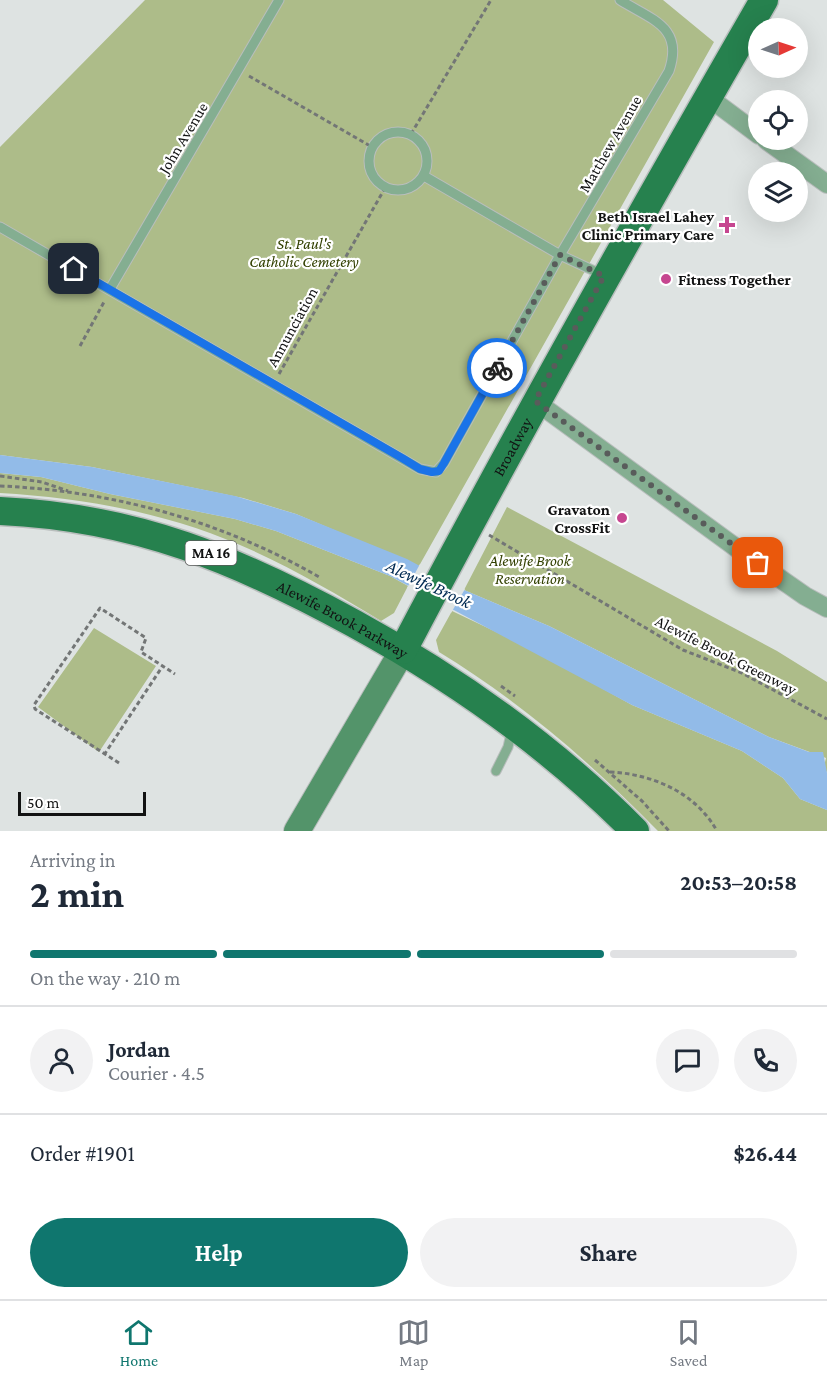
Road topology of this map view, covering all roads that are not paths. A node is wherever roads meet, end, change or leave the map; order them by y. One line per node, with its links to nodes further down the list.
1 (279, 0): 12 (lane, John Avenue)
2 (620, 0): 10 (lane, Matthew Avenue)
3 (764, 0): 4 (main road, Broadway)
4 (708, 97): 5 (street); 11 (main road, Broadway)
5 (748, 127)
6 (780, 150): 8 (street)
7 (424, 176): 7 (lane); 10 (lane)
8 (827, 184)
9 (0, 227): 12 (lane)
10 (560, 255): 11 (lane); 12 (lane, Matthew Avenue)
11 (604, 276): 13 (main road, Broadway)
12 (110, 290)
13 (535, 401): 15 (street); 16 (main road, Broadway)
14 (0, 511): 16 (main road, Alewife Brook Parkway / MA 16)
15 (827, 608)
16 (403, 651): 17 (main road, Alewife Brook Parkway / MA 16); 19 (main road, Broadway)
17 (513, 723): 18 (lane); 20 (main road, Alewife Brook Parkway / MA 16)
18 (496, 771)
19 (297, 831)
20 (635, 831)

